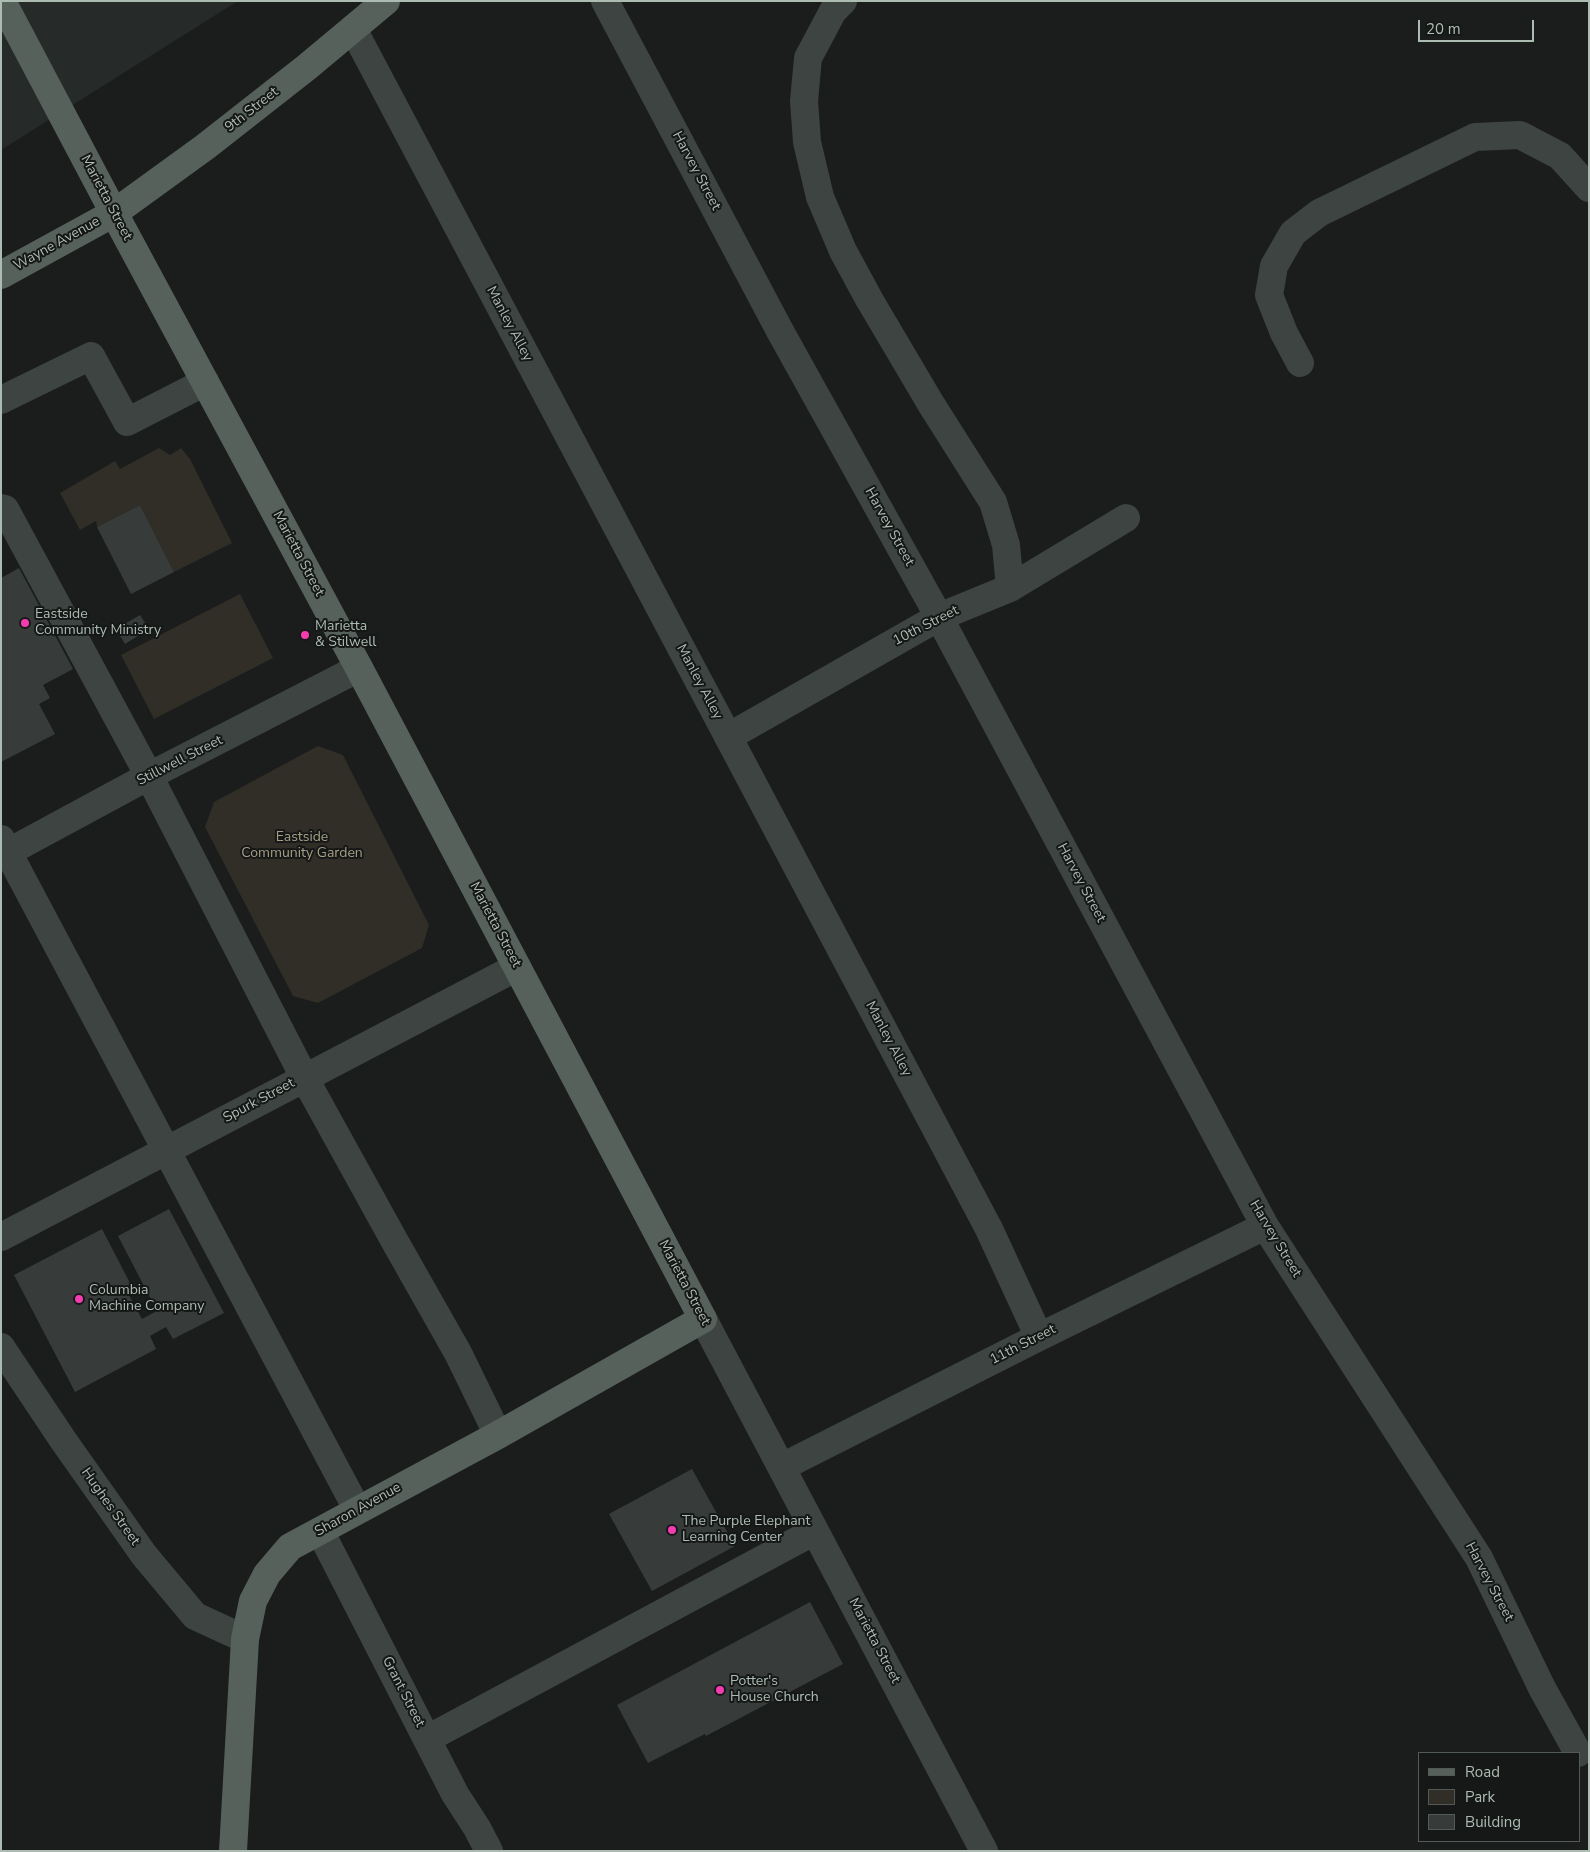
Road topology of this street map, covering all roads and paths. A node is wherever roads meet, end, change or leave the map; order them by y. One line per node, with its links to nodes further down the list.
1 (2, 1): 7 (main road, Marietta Street)
2 (386, 1): 5 (main road, 9th Street)
3 (605, 1): 15 (street, Harvey Street)
4 (843, 1): 14 (street)
5 (353, 29): 7 (main road, 9th Street); 17 (street, Manley Alley)
6 (1589, 188): 9 (street)
7 (114, 213): 8 (main road, Wayne Avenue); 10 (main road, Marietta Street)
8 (1, 276)
9 (1300, 363)
10 (205, 382): 11 (street); 16 (main road, Marietta Street)
11 (1, 400)
12 (1, 508): 18 (street)
13 (1126, 518): 14 (street, 10th Street)
14 (1010, 588): 15 (street, 10th Street)
15 (939, 617): 17 (street, 10th Street); 23 (street, Harvey Street)
16 (359, 668): 18 (street, Stillwell Street); 20 (main road, Marietta Street)
17 (728, 738): 26 (street, Manley Alley)
18 (149, 776): 19 (street, Stillwell Street); 21 (street)
19 (4, 849): 22 (street)
20 (517, 967): 21 (street, Spurk Street); 25 (main road, Marietta Street)
21 (304, 1077): 22 (street, Spurk Street); 28 (street)
22 (167, 1151): 24 (street, Spurk Street); 30 (street)
23 (1264, 1226): 26 (street, 11th Street); 35 (street, Harvey Street)
24 (1, 1237)
25 (703, 1319): 28 (main road, Sharon Avenue); 29 (street, Marietta Street)
26 (1039, 1337): 29 (street, 11th Street)
27 (1, 1347): 33 (street, Hughes Street)
28 (498, 1434): 30 (main road, Sharon Avenue)
29 (782, 1467): 31 (street, Marietta Street)
30 (357, 1510): 32 (main road, Sharon Avenue)
31 (815, 1530): 34 (street); 40 (street, Marietta Street)
32 (320, 1531): 33 (main road, Sharon Avenue); 34 (street, Grant Street)
33 (245, 1639): 38 (main road, Sharon Avenue)
34 (427, 1739): 39 (street, Grant Street)
35 (1577, 1752)
36 (1580, 1757): 37 (street, Harvey Street)
37 (1589, 1773)
38 (233, 1851)
39 (488, 1851)
40 (984, 1851)

